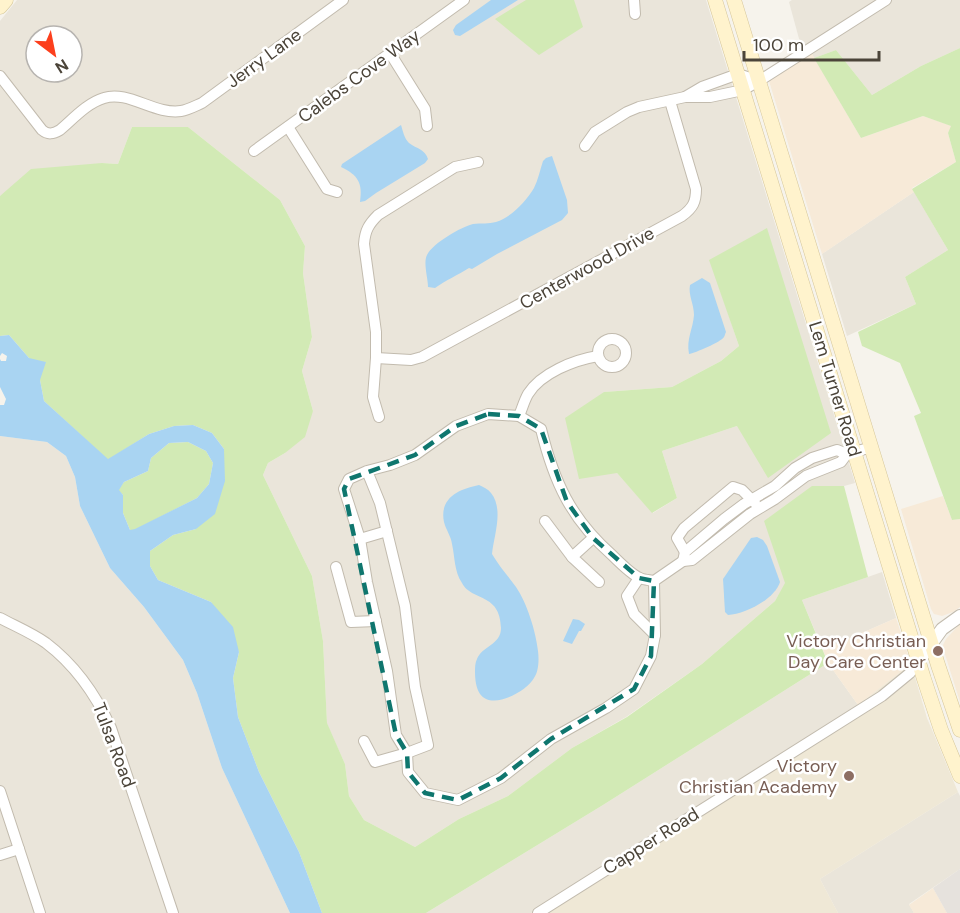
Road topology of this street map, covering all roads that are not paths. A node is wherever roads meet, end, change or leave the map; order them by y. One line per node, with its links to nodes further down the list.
1 (6, 0): 8 (main road)
2 (343, 0): 12 (street, Jerry Lane)
3 (464, 0): 10 (street, Calebs Cove Way)
4 (634, 0): 9 (street)
5 (715, 0): 11 (main road, Lem Turner Road)
6 (734, 0): 13 (main road, Lem Turner Road)
7 (886, 0): 13 (street)
8 (0, 7)
9 (635, 14)
10 (390, 53): 17 (street); 18 (street, Calebs Cove Way)
11 (738, 74): 13 (street); 14 (main road, Lem Turner Road); 15 (street)
12 (0, 76)
13 (759, 81): 14 (street); 23 (main road, Lem Turner Road)
14 (743, 90): 15 (street); 24 (main road, Lem Turner Road)
15 (685, 97): 16 (street)
16 (670, 100): 19 (street); 26 (street, Centerwood Drive)
17 (427, 126)
18 (288, 127): 20 (street, Calebs Cove Way); 22 (street)
19 (585, 146)
20 (254, 152)
21 (478, 162): 26 (street)
22 (337, 192)
23 (815, 261): 24 (main road); 29 (main road, Lem Turner Road)
24 (797, 267): 30 (main road, Lem Turner Road)
25 (598, 356): 27 (street)
26 (376, 358): 28 (street)
27 (519, 416): 31 (street); 35 (street)
28 (379, 417)
29 (872, 447): 30 (street); 47 (main road, Lem Turner Road)
30 (851, 453): 32 (street); 48 (main road, Lem Turner Road)
31 (367, 471): 34 (street); 36 (street)
32 (756, 504): 38 (street); 38 (street)
33 (545, 521): 37 (street)
34 (387, 531): 36 (street); 51 (street)
35 (593, 538): 37 (street); 40 (street)
36 (360, 539): 45 (street)
37 (572, 557): 42 (street)
38 (684, 557): 41 (street)
39 (336, 567): 45 (street)
40 (639, 578): 41 (street); 46 (street)
41 (654, 581): 46 (street)
42 (598, 582)
43 (960, 616): 47 (street, Capper Road)
44 (0, 618): 57 (street, Tulsa Road)
45 (376, 621): 51 (street)
46 (655, 635): 51 (street)
47 (932, 644): 48 (street, Capper Road); 49 (main road, Lem Turner Road)
48 (919, 661): 52 (main road, Lem Turner Road); 58 (street, Capper Road)
49 (960, 730)
50 (364, 741): 51 (street)
51 (406, 753)
52 (960, 776)
53 (0, 791): 54 (street)
54 (19, 849): 55 (street); 56 (street)
55 (0, 855)
56 (40, 913)
57 (172, 913)
58 (538, 913)

